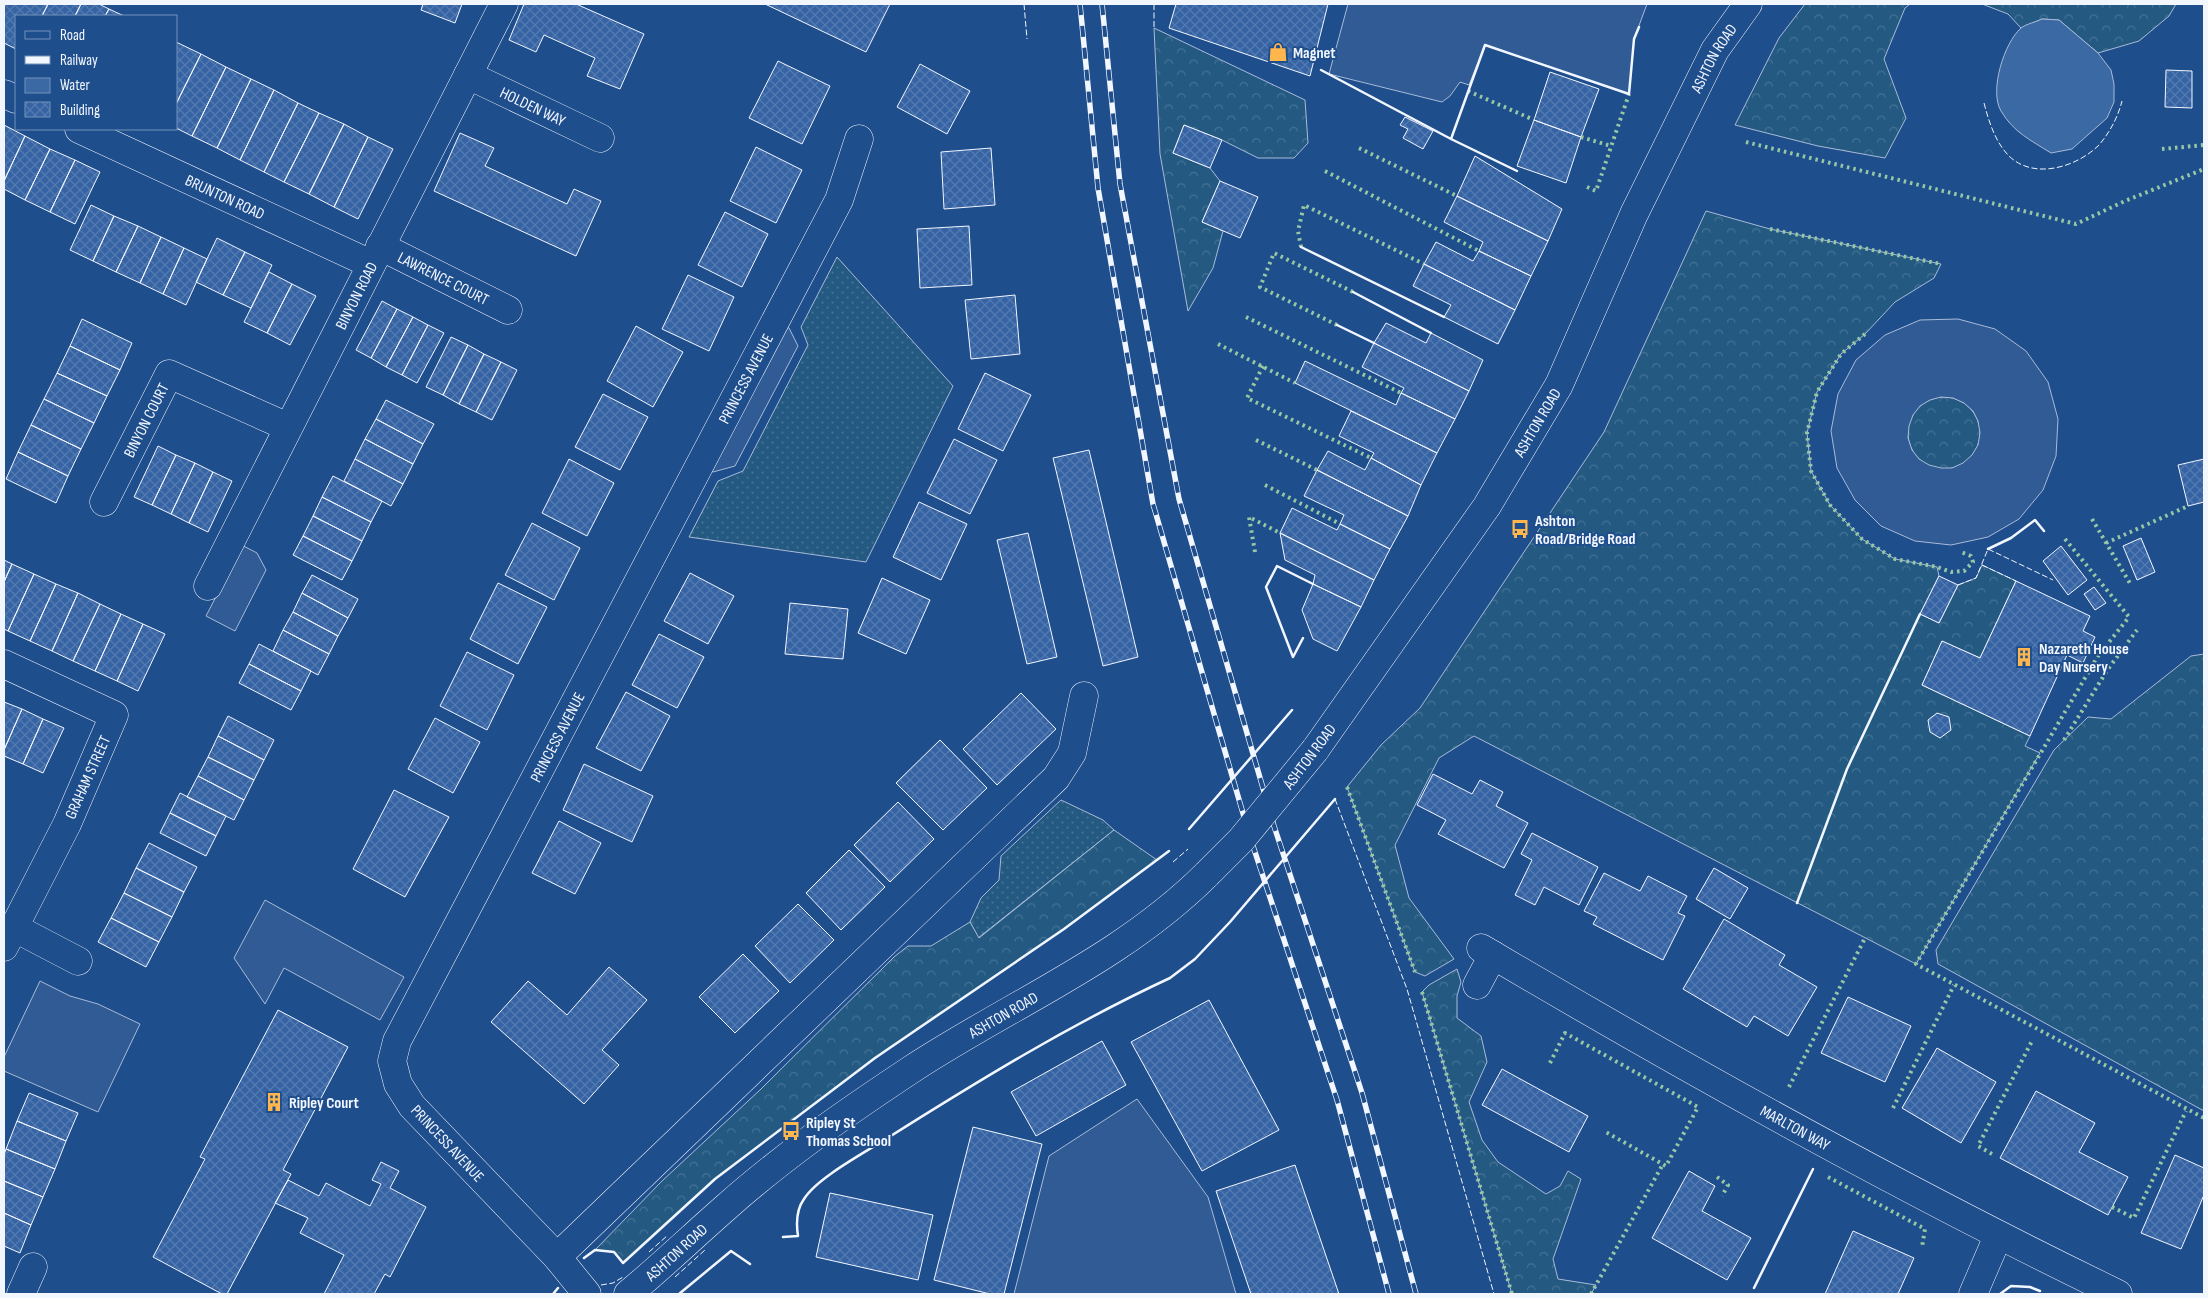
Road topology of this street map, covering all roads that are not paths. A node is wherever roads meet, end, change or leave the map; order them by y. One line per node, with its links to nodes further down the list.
1 (504, 4): 3 (street, BINYON ROAD)
2 (1748, 4): 22 (street, ASHTON ROAD, bridge)
3 (468, 75): 5 (street, HOLDEN WAY); 7 (street, BINYON ROAD)
4 (81, 130): 7 (street, BRUNTON ROAD)
5 (600, 138)
6 (859, 139): 18 (street, PRINCESS AVENUE)
7 (376, 255): 8 (street, LAWRENCE COURT); 9 (street, BINYON ROAD)
8 (508, 310)
9 (288, 427): 10 (street, BINYON COURT); 11 (street, BINYON ROAD)
10 (104, 502)
11 (208, 586)
12 (4, 664): 14 (street, GRAHAM STREET)
13 (1084, 696): 18 (street)
14 (10, 937): 15 (street)
15 (78, 961)
16 (1477, 985): 17 (street, MARLTON WAY)
17 (1998, 1236): 23 (street); 24 (street, MARLTON WAY)
18 (557, 1257): 21 (street, PRINCESS AVENUE)
19 (34, 1267): 20 (street)
20 (21, 1294)
21 (587, 1294)
22 (628, 1294)
23 (1973, 1294)
24 (2118, 1294)

